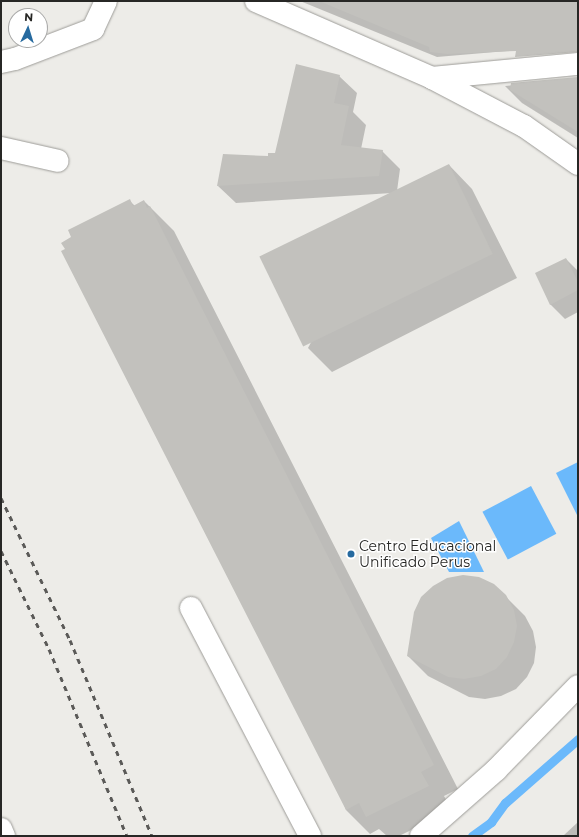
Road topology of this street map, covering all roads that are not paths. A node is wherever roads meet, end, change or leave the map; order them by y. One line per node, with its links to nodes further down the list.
1 (106, 1): 3 (street)
2 (256, 1): 5 (street)
3 (1, 62)
4 (578, 64): 5 (street)
5 (432, 78): 8 (street)
6 (1, 148): 7 (street)
7 (58, 161)
8 (578, 164)
9 (191, 608): 13 (street)
10 (578, 686): 14 (street)
11 (1, 829): 12 (street)
12 (4, 836)
13 (310, 836)
14 (421, 836)

